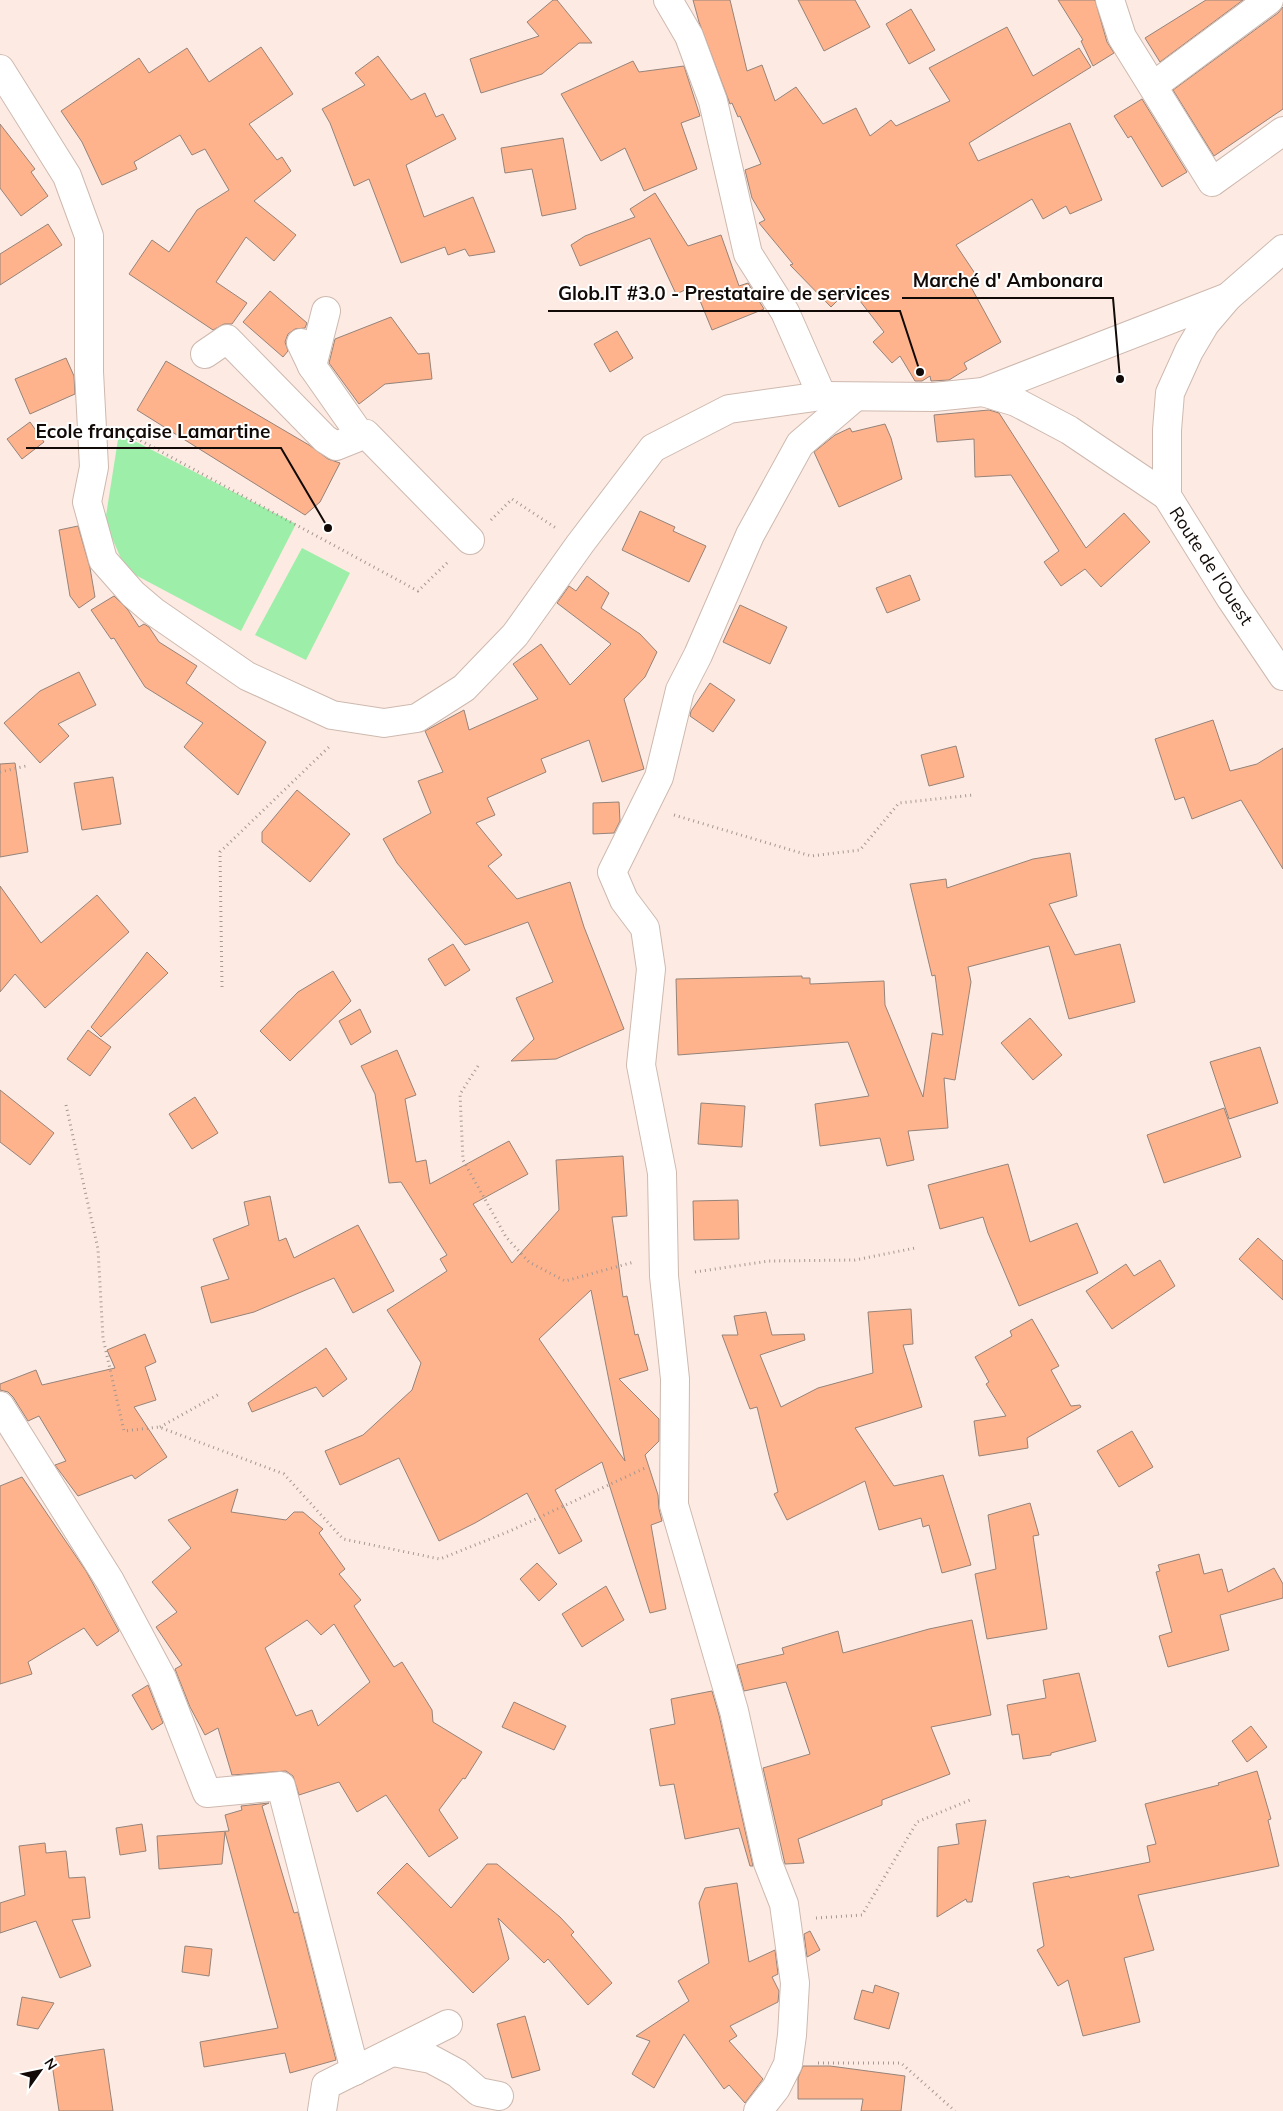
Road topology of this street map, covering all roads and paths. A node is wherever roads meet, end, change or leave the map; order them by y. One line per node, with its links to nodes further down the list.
1 (668, 0): 12 (street)
2 (1110, 0): 5 (street)
3 (1269, 0): 5 (street)
4 (0, 69): 20 (street)
5 (1153, 86): 6 (street)
6 (1283, 131)
7 (1283, 249): 8 (street, Route de l'Ouest)
8 (1228, 298): 11 (street); 16 (street, Route de l'Ouest)
9 (326, 311): 15 (street)
10 (205, 354): 15 (street)
11 (983, 392): 13 (street); 16 (street)
12 (822, 396): 13 (street); 18 (street)
13 (856, 397): 24 (street)
14 (123, 431): 17 (path)
15 (361, 436): 17 (street)
16 (1167, 496): 19 (street, Route de l'Ouest)
17 (470, 540): 18 (path)
18 (580, 544): 20 (street)
19 (1283, 676)
20 (346, 718): 25 (path)
21 (26, 766): 22 (path)
22 (0, 772)
23 (973, 795): 24 (path)
24 (645, 806): 29 (street)
25 (222, 987)
26 (478, 1066): 29 (path)
27 (66, 1105): 32 (path)
28 (915, 1248): 29 (path)
29 (664, 1265): 33 (street)
30 (220, 1393): 32 (path)
31 (0, 1406): 39 (street)
32 (159, 1427): 33 (path)
33 (676, 1455): 35 (street)
34 (970, 1800): 35 (path)
35 (786, 1920): 38 (street)
36 (448, 2024): 37 (street)
37 (393, 2052): 39 (street); 40 (street)
38 (788, 2064): 42 (street); 43 (path)
39 (354, 2071): 41 (street)
40 (499, 2096)
41 (322, 2111)
42 (758, 2111)
43 (955, 2111)

